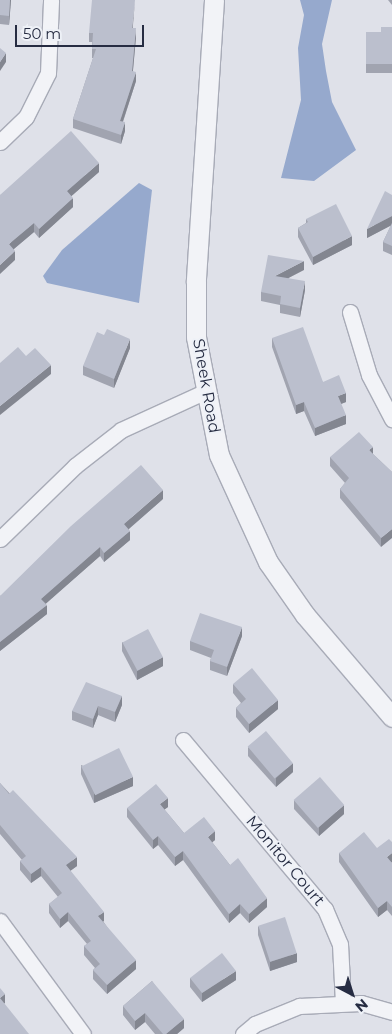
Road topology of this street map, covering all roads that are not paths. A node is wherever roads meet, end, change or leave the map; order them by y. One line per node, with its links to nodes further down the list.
1 (51, 0): 3 (street)
2 (214, 0): 5 (street, Sheek Road)
3 (0, 142)
4 (350, 312): 6 (street)
5 (204, 392): 7 (street); 8 (street, Sheek Road)
6 (392, 419)
7 (0, 539)
8 (392, 717)
9 (183, 740): 11 (street, Monitor Court)
10 (0, 921): 13 (street)
11 (343, 1003): 12 (street); 14 (street)
12 (392, 1012)
13 (83, 1034)
14 (243, 1034)

